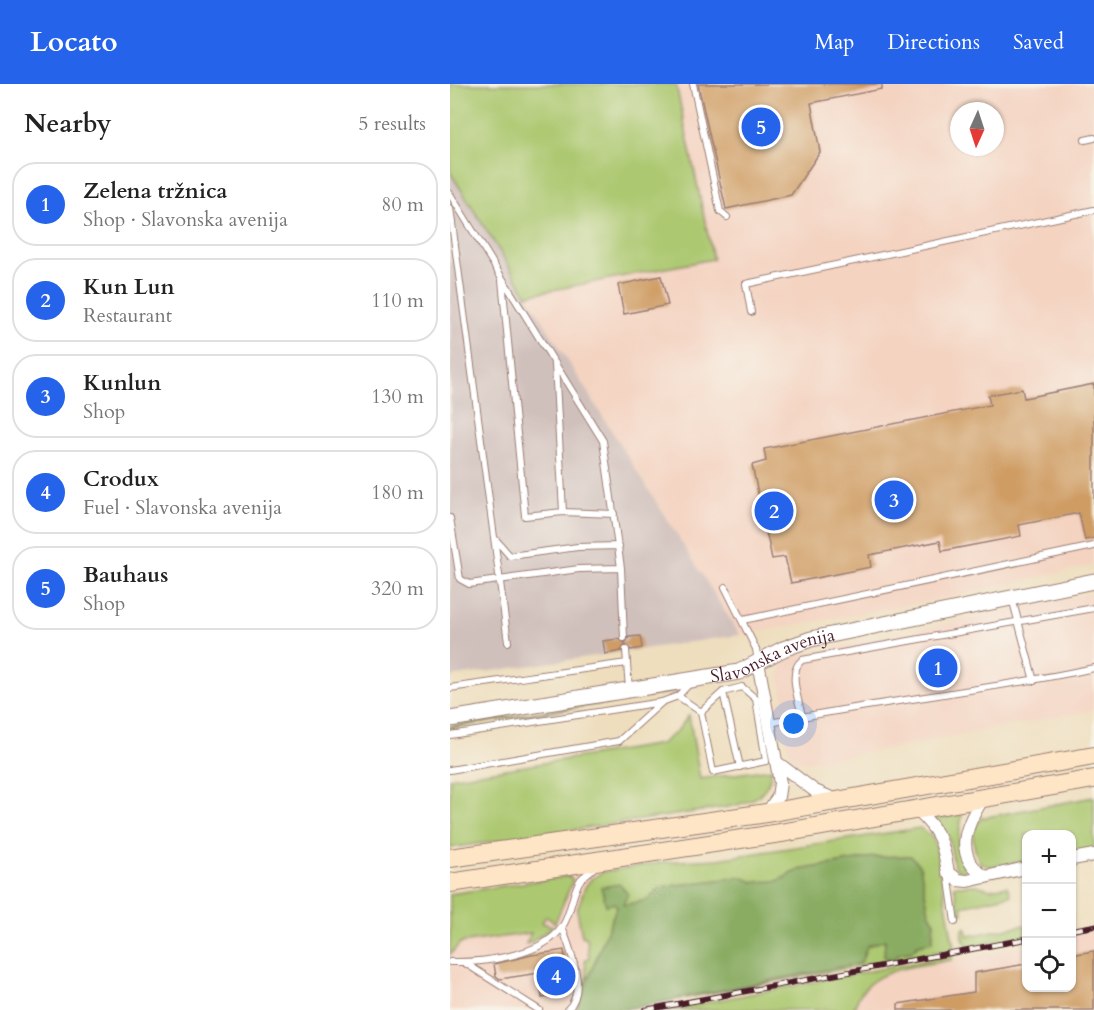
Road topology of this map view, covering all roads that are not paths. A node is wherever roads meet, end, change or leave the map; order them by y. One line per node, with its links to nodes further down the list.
1 (693, 84): 7 (lane)
2 (1094, 138): 3 (lane)
3 (1085, 140)
4 (450, 194): 8 (lane)
5 (450, 208): 14 (lane)
6 (1094, 210): 9 (lane)
7 (727, 217)
8 (502, 277): 10 (lane); 11 (lane)
9 (751, 312)
10 (555, 362): 11 (lane); 12 (lane)
11 (563, 512): 12 (lane)
12 (614, 514): 15 (lane)
13 (450, 518): 18 (lane)
14 (495, 539): 15 (lane); 18 (lane)
15 (619, 546): 17 (lane)
16 (1094, 546): 23 (lane)
17 (621, 568): 18 (lane); 25 (lane)
18 (501, 581): 26 (lane)
19 (1094, 581): 21 (street, Slavonska avenija)
20 (725, 587): 23 (lane)
21 (1012, 598): 24 (lane); 29 (street, Slavonska avenija)
22 (1094, 608): 24 (lane)
23 (743, 620): 29 (lane)
24 (1018, 623): 32 (lane); 39 (lane)
25 (624, 638)
26 (508, 642)
27 (626, 650): 28 (lane)
28 (627, 663): 33 (lane); 34 (lane)
29 (758, 663): 31 (street, Slavonska avenija); 41 (street)
30 (1094, 668): 32 (lane)
31 (693, 680): 34 (street, Slavonska avenija); 36 (lane)
32 (1034, 681): 39 (lane)
33 (450, 688)
34 (628, 689): 40 (street, Slavonska avenija)
35 (723, 692): 38 (lane); 45 (lane); 45 (lane)
36 (678, 696): 37 (lane); 38 (lane)
37 (662, 702): 42 (lane); 46 (lane)
38 (701, 712): 45 (lane)
39 (802, 717): 41 (lane)
40 (450, 719)
41 (770, 723): 44 (street)
42 (450, 735)
43 (1094, 756): 49 (main road)
44 (779, 764): 49 (street); 51 (street)
45 (740, 767)
46 (450, 770)
47 (1094, 779): 48 (main road)
48 (982, 800): 50 (main road); 58 (street)
49 (838, 801): 51 (main road)
50 (918, 811): 55 (main road); 57 (street)
51 (767, 813): 53 (main road)
52 (1094, 855): 54 (street)
53 (450, 858)
54 (1076, 858)
55 (602, 861): 59 (main road); 61 (lane)
56 (1022, 869): 58 (street)
57 (948, 872): 58 (street); 60 (lane)
58 (984, 876)
59 (450, 883)
60 (955, 922)
61 (562, 927): 63 (lane); 65 (lane)
62 (450, 962): 63 (lane)
63 (464, 963): 64 (lane)
64 (539, 1010)
65 (567, 1010)

